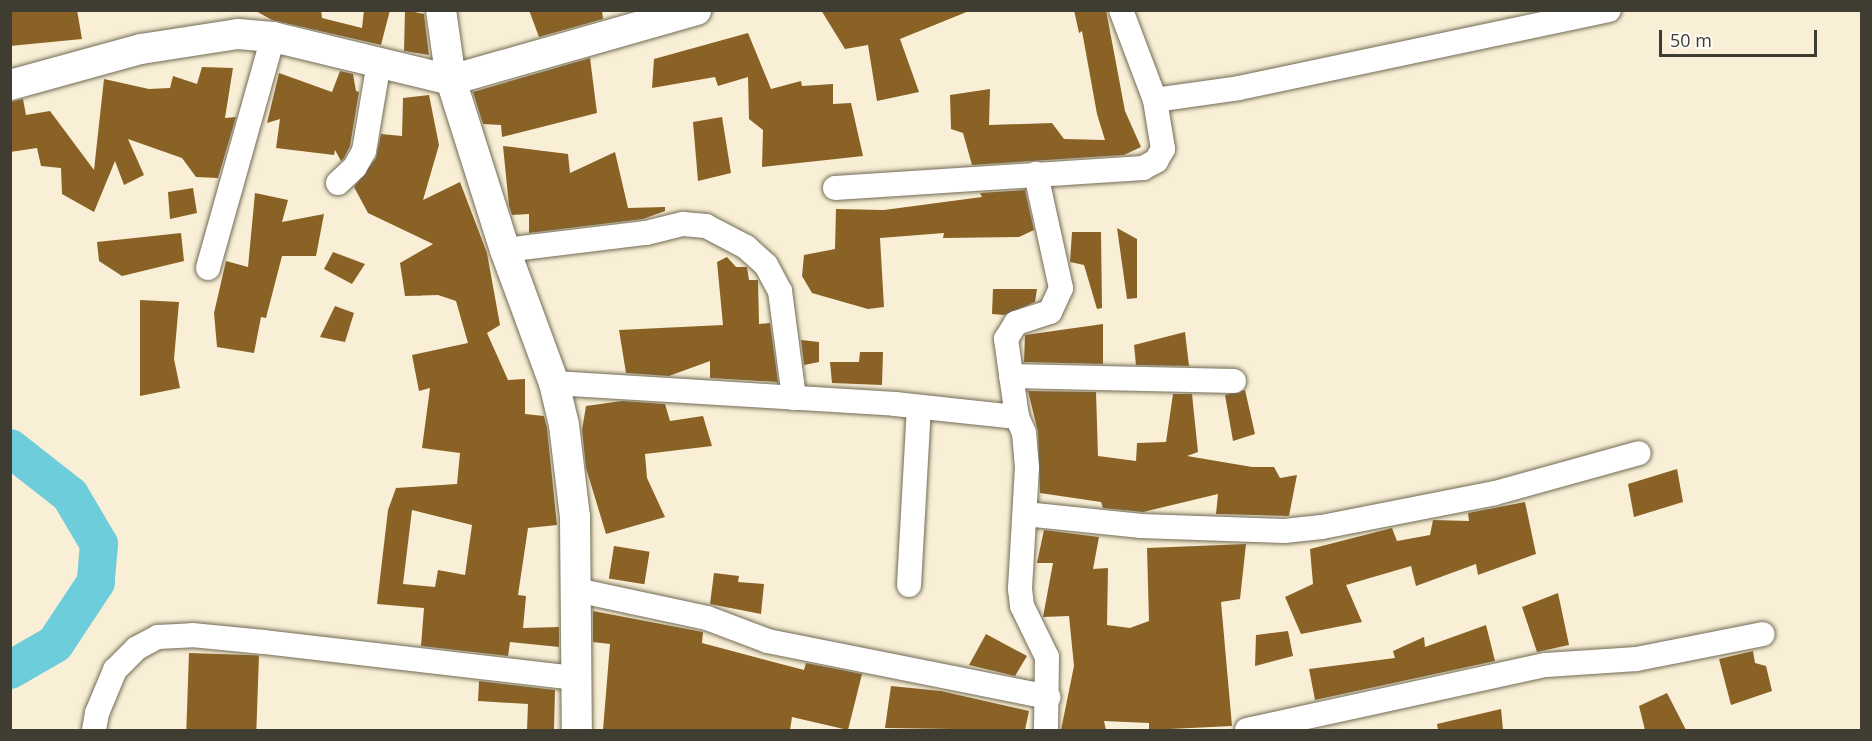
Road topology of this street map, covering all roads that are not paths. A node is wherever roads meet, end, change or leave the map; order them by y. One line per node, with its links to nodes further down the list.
1 (441, 10): 7 (street)
2 (696, 10): 7 (street)
3 (1121, 10): 9 (street)
4 (1609, 10): 9 (street)
5 (273, 37): 6 (street); 8 (street); 14 (street)
6 (379, 62): 7 (street); 11 (street)
7 (452, 80): 13 (street)
8 (10, 85)
9 (1155, 100): 10 (street)
10 (1036, 174): 12 (street); 15 (street)
11 (338, 183)
12 (835, 188)
13 (505, 250): 17 (street); 18 (street)
14 (208, 268)
15 (1011, 376): 16 (street); 20 (street)
16 (1234, 381)
17 (554, 383): 18 (street); 24 (street)
18 (794, 398): 19 (street)
19 (919, 407): 20 (street); 23 (street)
20 (1017, 417): 22 (street)
21 (1639, 453): 22 (street)
22 (1025, 514): 27 (street)
23 (909, 585)
24 (576, 590): 26 (street); 27 (street)
25 (1763, 634): 28 (street)
26 (575, 678): 29 (street); 30 (street)
27 (1048, 697): 31 (street)
28 (1321, 722): 32 (street)
29 (94, 730)
30 (577, 730)
31 (1046, 730)
32 (1247, 730)

